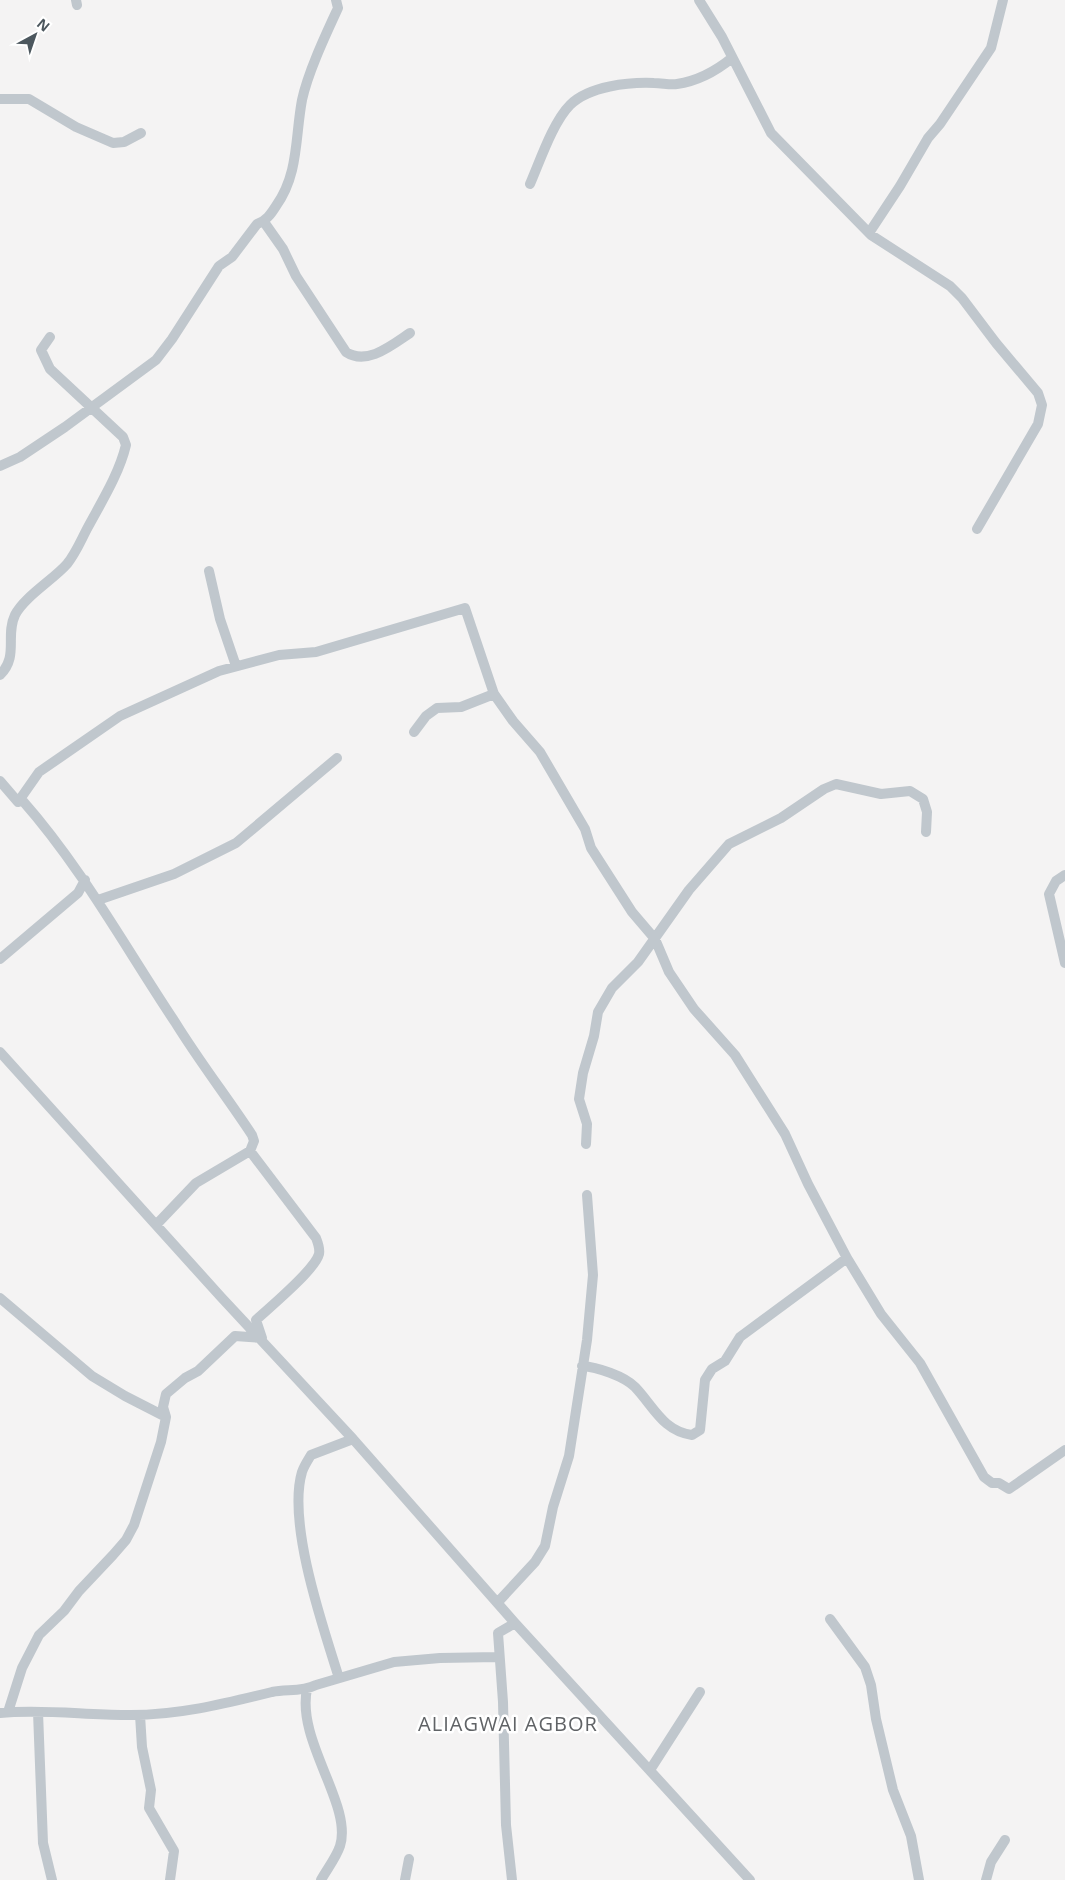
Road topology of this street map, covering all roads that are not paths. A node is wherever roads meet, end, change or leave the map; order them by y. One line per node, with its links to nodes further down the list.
1 (336, 0): 8 (street)
2 (699, 0): 4 (street)
3 (1003, 0): 9 (street)
4 (732, 58): 7 (street); 9 (street)
5 (0, 100): 6 (street)
6 (141, 134)
7 (530, 184)
8 (264, 222): 10 (street); 12 (street)
9 (869, 232): 14 (street)
10 (410, 333)
11 (50, 337): 12 (street)
12 (91, 408): 13 (street); 17 (street)
13 (0, 466)
14 (977, 529)
15 (209, 571): 16 (street)
16 (236, 666): 18 (street); 22 (street)
17 (0, 676)
18 (494, 694): 19 (street); 28 (street)
19 (414, 732)
20 (337, 758): 27 (street)
21 (0, 781): 22 (street)
22 (18, 802): 25 (street)
23 (926, 832): 28 (street)
24 (1065, 875): 30 (street)
25 (85, 880): 26 (street); 27 (street)
26 (78, 893): 27 (street); 29 (street)
27 (96, 896): 33 (street)
28 (655, 939): 32 (street); 36 (street)
29 (0, 959)
30 (1065, 963)
31 (0, 1052): 35 (street)
32 (586, 1144)
33 (250, 1151): 35 (street); 38 (street)
34 (587, 1195): 39 (street)
35 (156, 1225): 38 (street)
36 (847, 1258): 39 (street); 42 (street)
37 (0, 1298): 40 (street)
38 (262, 1338): 40 (street); 41 (street)
39 (582, 1366): 43 (street)
40 (166, 1417): 51 (street)
41 (353, 1439): 43 (street); 47 (street)
42 (1065, 1450)
43 (498, 1602): 45 (street)
44 (830, 1619): 62 (street)
45 (516, 1623): 46 (street); 53 (street)
46 (498, 1657): 47 (street); 60 (street)
47 (340, 1678): 48 (street)
48 (307, 1689): 52 (street); 58 (street)
49 (700, 1692): 53 (street)
50 (38, 1712): 51 (street); 52 (street); 56 (street)
51 (4, 1713)
52 (140, 1715): 57 (street)
53 (650, 1770): 61 (street)
54 (1005, 1840): 63 (street)
55 (409, 1859): 59 (street)
56 (52, 1880)
57 (170, 1880)
58 (321, 1880)
59 (406, 1880)
60 (512, 1880)
61 (750, 1880)
62 (919, 1880)
63 (986, 1880)

